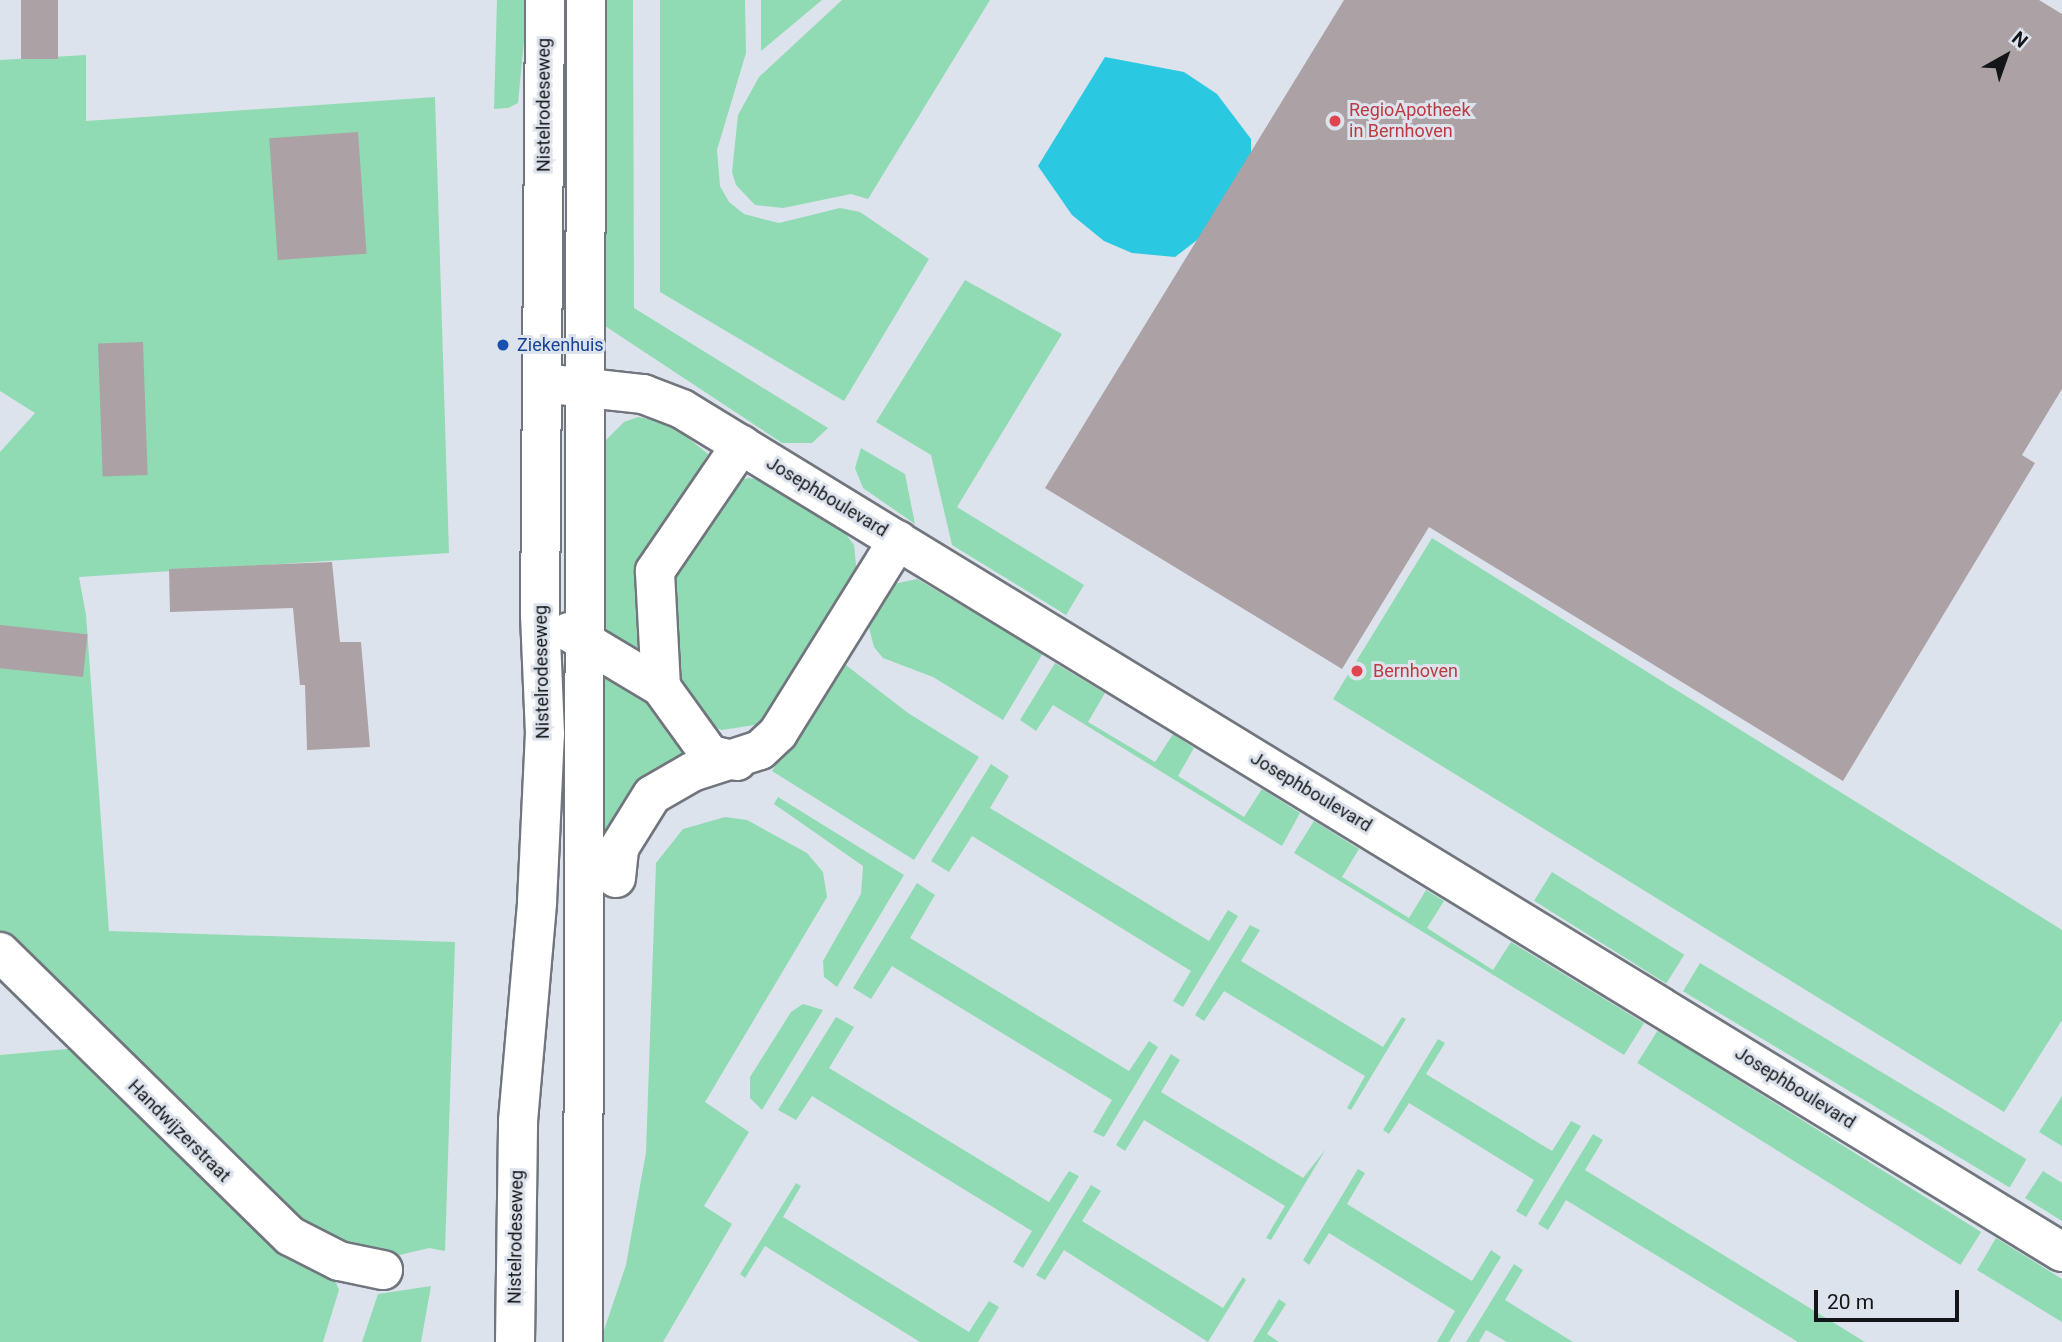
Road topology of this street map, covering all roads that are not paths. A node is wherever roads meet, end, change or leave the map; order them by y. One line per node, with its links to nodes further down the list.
1 (545, 0): 3 (street, Nistelrodeseweg)
2 (586, 0): 4 (street)
3 (542, 383): 4 (street, Josephboulevard); 7 (street, Nistelrodeseweg)
4 (585, 385): 5 (street, Josephboulevard); 8 (street)
5 (741, 444): 6 (street, Josephboulevard); 9 (street)
6 (898, 540): 10 (street); 13 (street, Josephboulevard)
7 (540, 615): 8 (street); 15 (street, Nistelrodeseweg)
8 (587, 642): 9 (street); 16 (street)
9 (661, 687): 10 (street)
10 (737, 761): 11 (street)
11 (616, 878)
12 (0, 952): 14 (street, Handwijzerstraat)
13 (2062, 1252)
14 (383, 1270)
15 (515, 1342)
16 (583, 1342)

